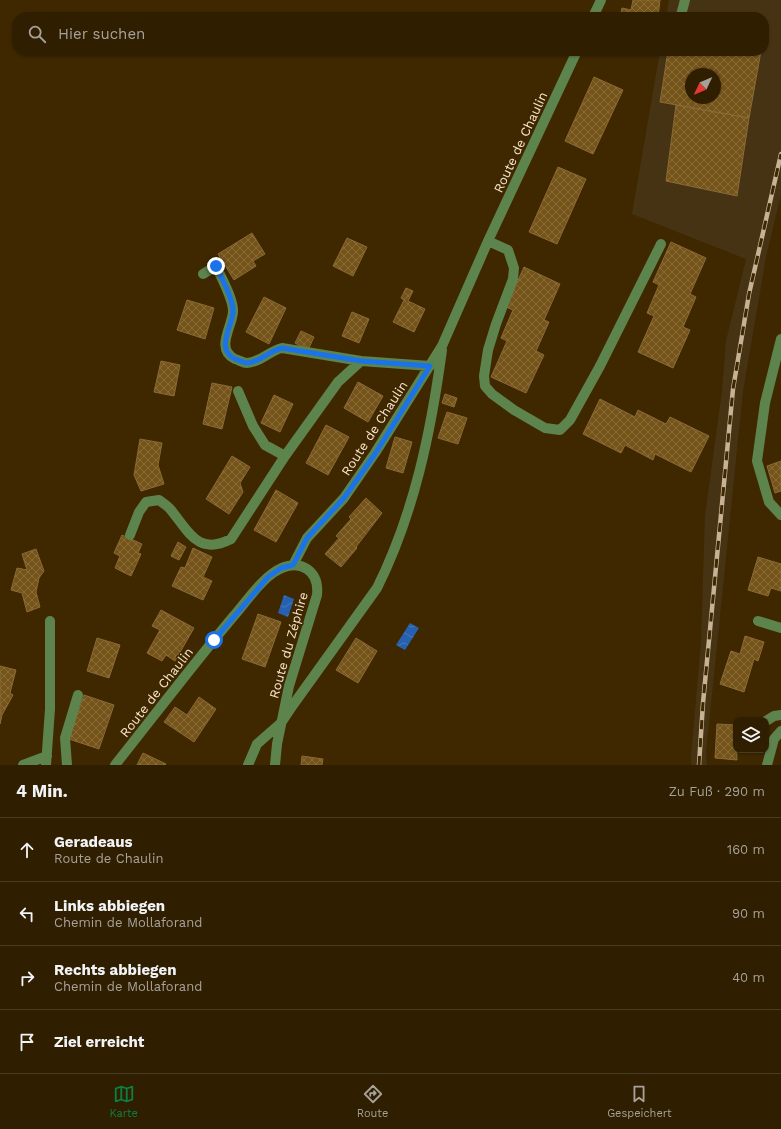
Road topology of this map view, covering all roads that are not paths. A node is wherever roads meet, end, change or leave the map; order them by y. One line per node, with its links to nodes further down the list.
1 (601, 0): 3 (street)
2 (685, 0): 4 (street)
3 (595, 12)
4 (682, 12)
5 (575, 56): 6 (street, Route de Chaulin)
6 (488, 241): 7 (street); 10 (street, Route de Chaulin)
7 (661, 244)
8 (203, 274): 11 (street)
9 (781, 339): 15 (street)
10 (442, 346): 12 (street, Route de Chaulin); 24 (street)
11 (361, 361): 12 (street); 14 (street)
12 (430, 366): 17 (street, Route de Chaulin)
13 (238, 391): 14 (street)
14 (285, 456): 16 (street)
15 (781, 515)
16 (130, 535)
17 (293, 565): 24 (street, Route du Zéphire); 29 (street, Route de Chaulin)
18 (50, 621): 26 (street)
19 (758, 621): 20 (street)
20 (781, 628)
21 (78, 695): 28 (street)
22 (781, 715): 23 (street)
23 (769, 720)
24 (280, 723): 30 (street); 31 (street, Route du Zéphire)
25 (781, 731): 32 (street)
26 (46, 761): 27 (street)
27 (23, 765)
28 (67, 765)
29 (115, 765)
30 (248, 765)
31 (275, 765)
32 (767, 765)

